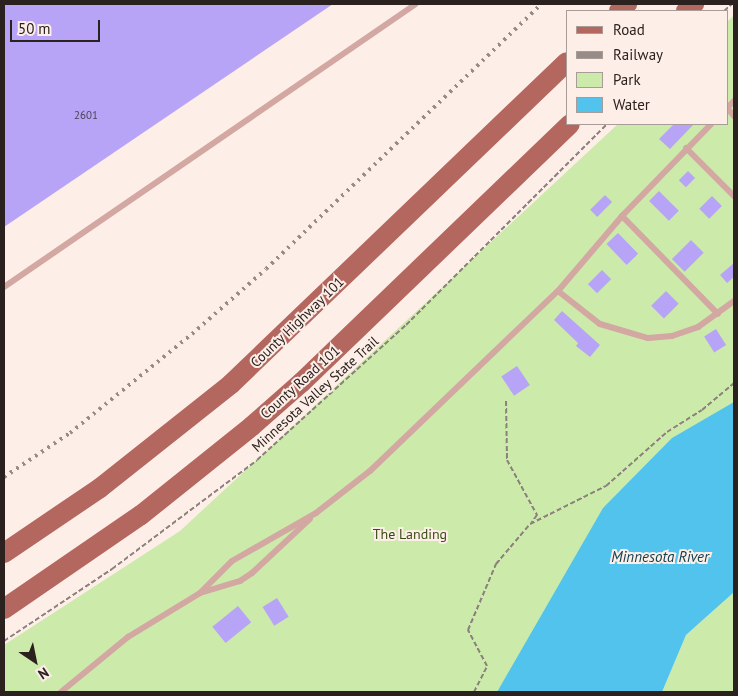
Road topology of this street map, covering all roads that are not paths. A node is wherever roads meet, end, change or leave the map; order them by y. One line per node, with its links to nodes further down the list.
1 (415, 4): 8 (lane)
2 (566, 63): 13 (main road, County Highway 101)
3 (569, 125): 15 (main road, County Road 101)
4 (710, 125): 5 (lane)
5 (686, 148): 6 (lane); 7 (lane)
6 (734, 196)
7 (622, 216): 9 (lane); 11 (lane)
8 (4, 287)
9 (558, 291): 11 (lane); 12 (lane)
10 (734, 302): 11 (lane)
11 (718, 314)
12 (316, 513): 14 (lane); 14 (lane)
13 (4, 554)
14 (200, 593): 16 (lane)
15 (4, 609)
16 (61, 692)

